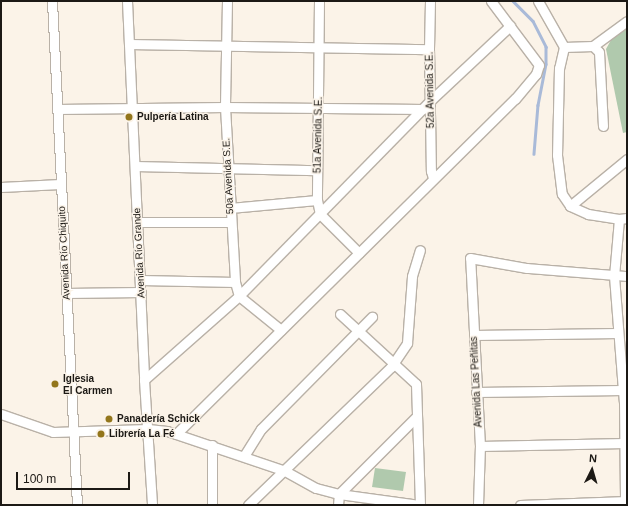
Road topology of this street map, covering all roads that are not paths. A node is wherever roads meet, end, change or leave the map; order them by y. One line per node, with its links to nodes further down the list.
1 (52, 1): 20 (street, Avenida Río Chiquito)
2 (127, 1): 10 (street, Avenida Río Grande)
3 (226, 1): 11 (street, 50a Avenida S.E.)
4 (319, 1): 13 (street, 51a Avenida S.E.)
5 (430, 1): 15 (street, 52a Avenida S.E.)
6 (491, 1): 9 (street)
7 (538, 1): 14 (street)
8 (627, 21): 12 (street)
9 (510, 26): 16 (street); 27 (street)
10 (129, 44): 11 (street); 19 (street, Avenida Río Grande)
11 (226, 46): 13 (street); 17 (street, 50a Avenida S.E.)
12 (593, 46): 14 (street); 22 (street)
13 (318, 47): 15 (street); 18 (street, 51a Avenida S.E.)
14 (564, 47): 31 (street)
15 (429, 49): 16 (street, 52a Avenida S.E.)
16 (430, 101): 21 (street); 27 (street, 52a Avenida S.E.)
17 (225, 107): 18 (street); 19 (street); 25 (street, 50a Avenida S.E.)
18 (318, 107): 21 (street); 26 (street, 51a Avenida S.E.)
19 (133, 108): 20 (street); 24 (street, Avenida Río Grande)
20 (57, 109): 28 (street, Avenida Río Chiquito)
21 (422, 109): 33 (street)
22 (603, 126)
23 (627, 158): 31 (street)
24 (135, 166): 25 (street); 35 (street, Avenida Río Grande)
25 (227, 168): 26 (street); 32 (street, 50a Avenida S.E.)
26 (317, 170): 30 (street, 51a Avenida S.E.)
27 (433, 178): 38 (street)
28 (60, 184): 29 (street); 44 (street, Avenida Río Chiquito)
29 (1, 187)
30 (317, 200): 32 (street); 33 (street, 51a Avenida S.E.)
31 (570, 206): 34 (street)
32 (230, 208): 36 (street, 50a Avenida S.E.)
33 (320, 214): 38 (street); 45 (street)
34 (623, 219): 39 (street)
35 (138, 222): 36 (street); 41 (street, Avenida Río Grande)
36 (231, 222): 42 (street, 50a Avenida S.E.)
37 (420, 250): 52 (street)
38 (359, 253): 48 (street)
39 (614, 276): 40 (street); 50 (street, Avenida Las Peñitas); 51 (street)
40 (627, 276)
41 (141, 280): 42 (street); 43 (street, Avenida Río Grande)
42 (235, 282): 45 (street, 50a Avenida S.E.)
43 (141, 292): 44 (street); 53 (street, Avenida Río Grande)
44 (66, 293): 60 (street, Avenida Río Chiquito)
45 (239, 296): 48 (street); 53 (street)
46 (340, 314): 49 (street)
47 (372, 317): 49 (street)
48 (281, 330): 61 (street)
49 (359, 331): 52 (street); 65 (street)
50 (474, 335): 51 (street); 55 (street, Avenida Las Peñitas)
51 (621, 339): 54 (street)
52 (394, 363): 58 (street); 66 (street)
53 (144, 380): 59 (street, Avenida Río Grande)
54 (623, 390): 55 (street); 56 (street)
55 (476, 392): 64 (street, Avenida Las Peñitas)
56 (626, 402): 62 (street)
57 (1, 414): 60 (street)
58 (418, 416): 67 (street); 75 (street)
59 (148, 429): 60 (street); 61 (street); 71 (street, Avenida Río Grande)
60 (75, 432): 70 (street, Avenida Río Chiquito)
61 (176, 434): 63 (street)
62 (625, 443): 64 (street); 68 (street)
63 (212, 445): 65 (street); 72 (street)
64 (480, 446): 76 (street, Avenida Las Peñitas)
65 (244, 456): 66 (street)
66 (285, 471): 67 (street); 73 (street)
67 (339, 494): 74 (street); 75 (street)
68 (626, 503): 69 (street)
69 (551, 504): 77 (street)
70 (77, 505)
71 (152, 505)
72 (212, 505)
73 (248, 505)
74 (338, 505)
75 (419, 505)
76 (478, 505)
77 (520, 505)

